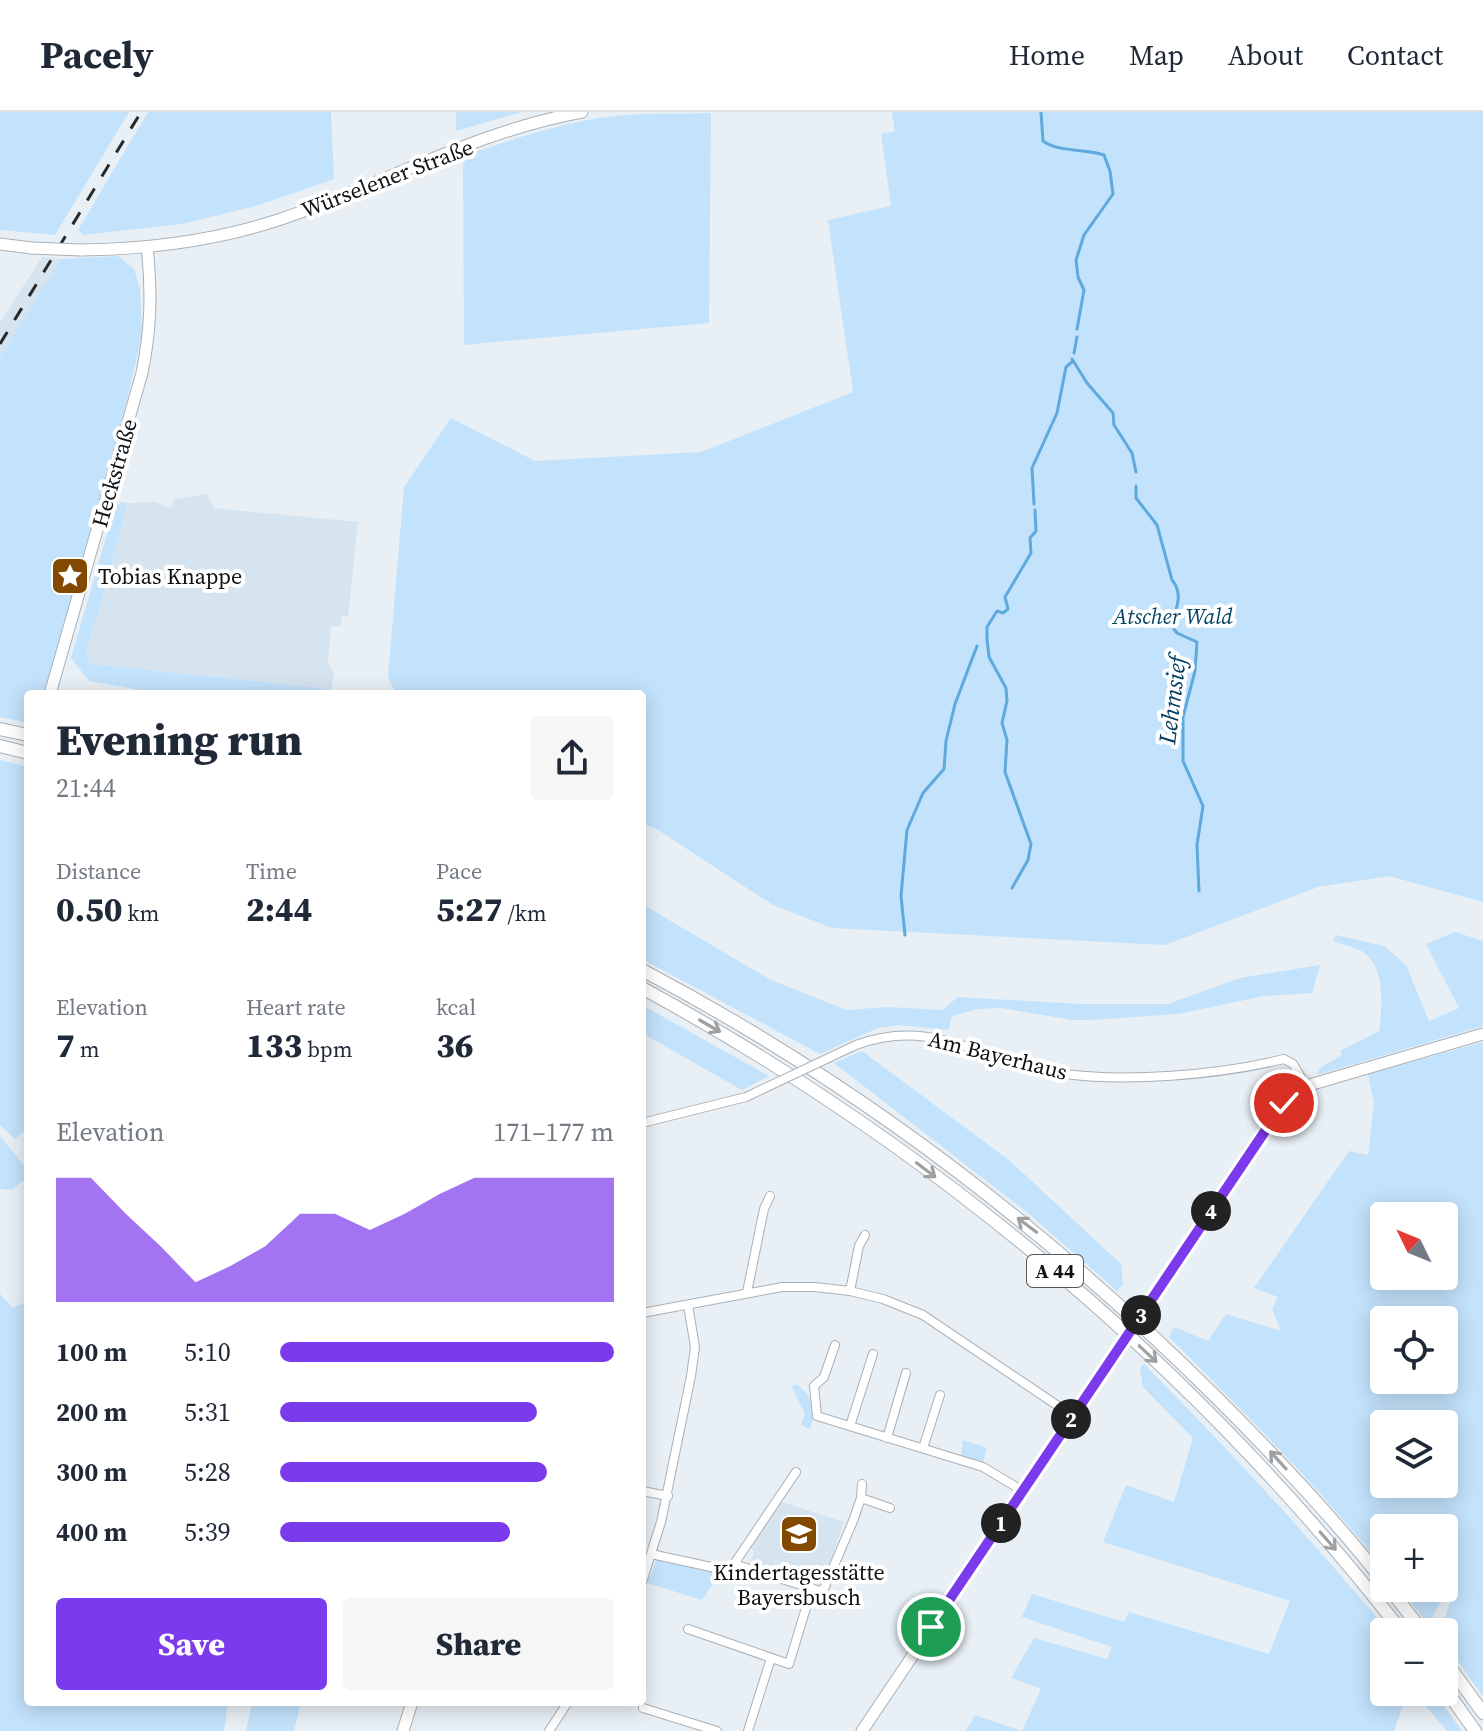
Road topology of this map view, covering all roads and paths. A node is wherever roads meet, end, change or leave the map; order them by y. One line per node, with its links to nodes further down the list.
1 (582, 112): 3 (main road, Würselener Straße)
2 (0, 244): 3 (main road, Würselener Straße, bridge)
3 (147, 247): 4 (main road, Heckstraße)
4 (51, 690)
5 (0, 729): 6 (highway)
6 (24, 735)
7 (0, 746): 8 (highway)
8 (24, 751)
9 (646, 972): 37 (highway, A 44, one-way to 9)
10 (646, 990): 41 (highway, A 44, one-way to 41)
11 (1483, 1034): 12 (main road)
12 (1306, 1086): 13 (street, Am Bayerhaus, bridge); 24 (main road, bridge)
13 (646, 1122)
14 (770, 1196): 17 (street)
15 (865, 1235): 16 (street)
16 (850, 1291): 17 (street); 24 (street)
17 (747, 1292): 18 (street)
18 (688, 1305): 19 (street); 32 (street)
19 (646, 1312)
20 (835, 1345): 25 (street)
21 (873, 1354): 25 (street)
22 (906, 1373): 26 (street)
23 (940, 1395): 27 (street)
24 (1073, 1416): 30 (main road)
25 (850, 1426): 26 (street)
26 (887, 1438): 27 (street)
27 (923, 1448): 30 (street)
28 (796, 1472): 36 (street)
29 (862, 1484): 33 (street)
30 (1023, 1491): 55 (main road)
31 (646, 1492): 32 (street)
32 (668, 1496): 35 (street)
33 (861, 1498): 34 (street); 39 (street)
34 (890, 1508)
35 (651, 1554): 36 (street); 38 (street)
36 (734, 1564): 39 (street)
37 (1370, 1566)
38 (646, 1570)
39 (812, 1588): 44 (street)
40 (1400, 1602): 42 (highway)
41 (1391, 1618)
42 (1412, 1618)
43 (688, 1629): 44 (street)
44 (771, 1658): 54 (street)
45 (1458, 1678): 50 (highway)
46 (411, 1706): 51 (main road)
47 (565, 1706): 52 (street)
48 (1457, 1706): 56 (highway)
49 (643, 1708): 53 (street)
50 (1483, 1713)
51 (403, 1731)
52 (549, 1731)
53 (717, 1731)
54 (748, 1731)
55 (862, 1731)
56 (1475, 1731)

